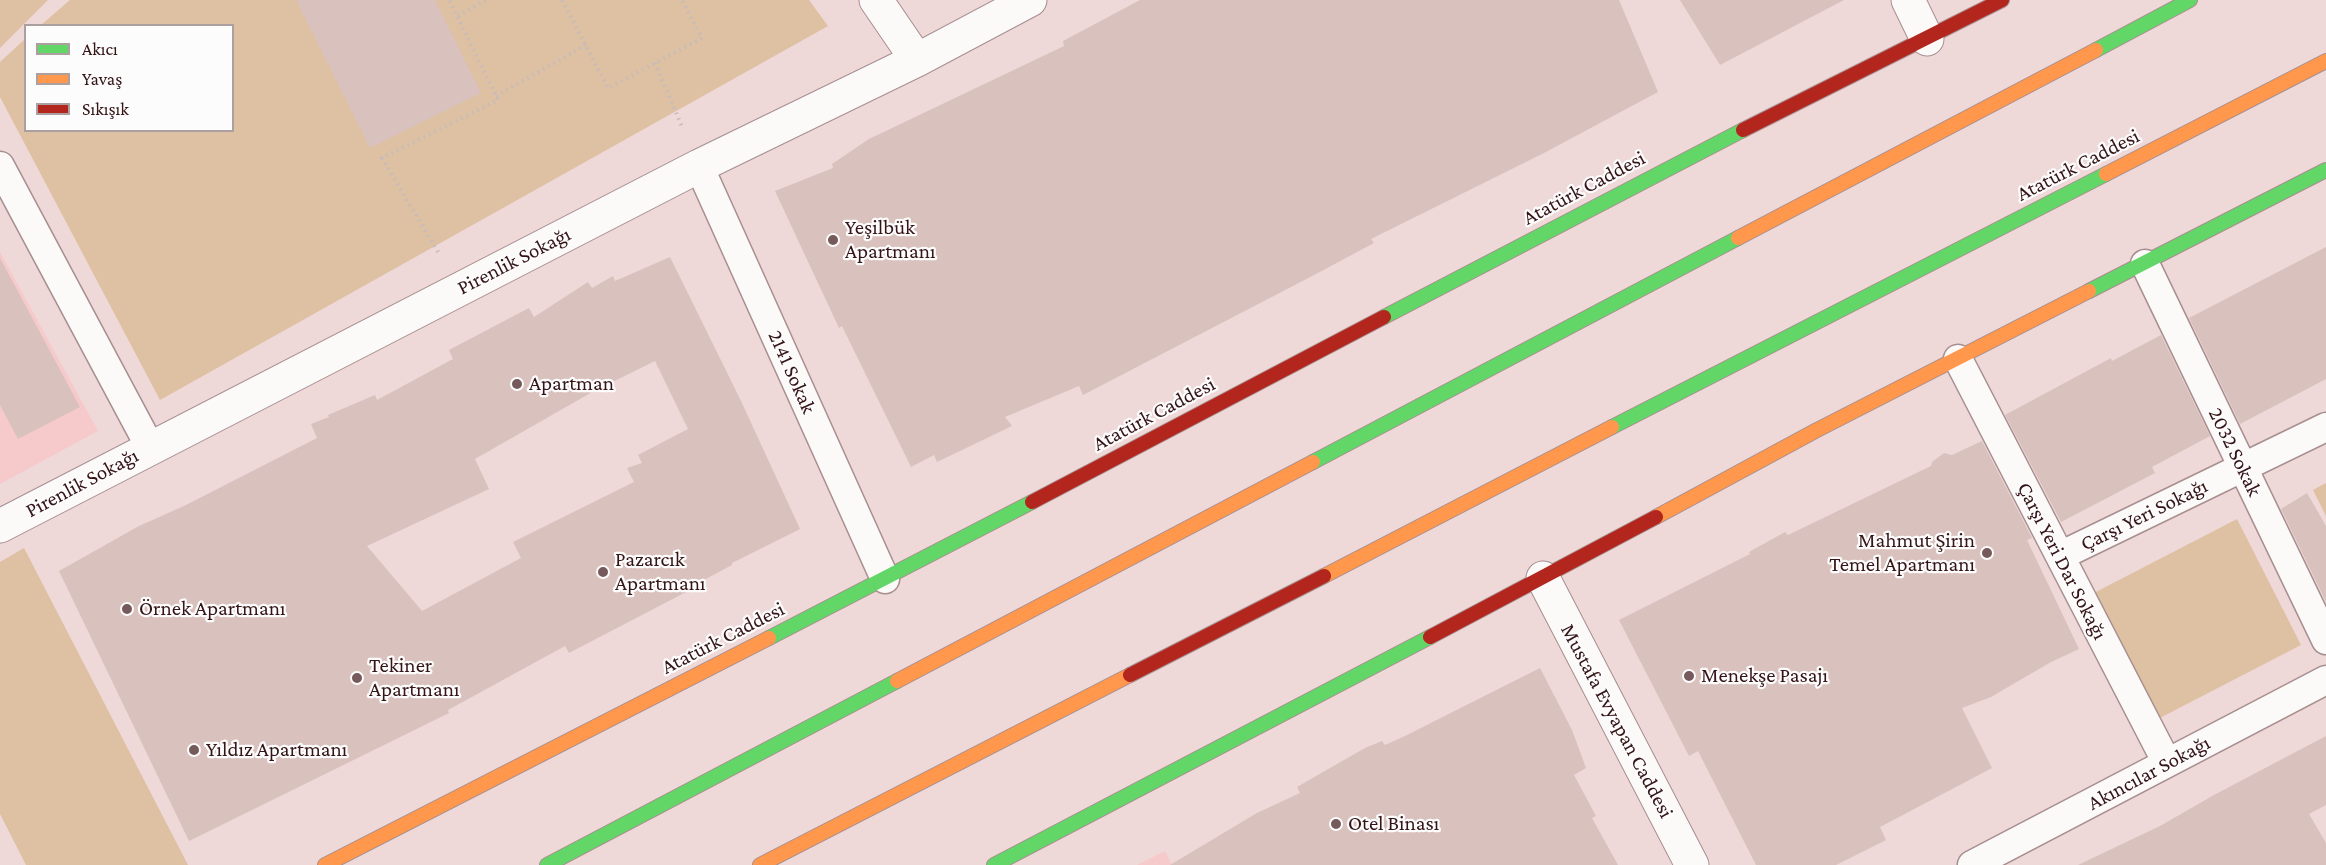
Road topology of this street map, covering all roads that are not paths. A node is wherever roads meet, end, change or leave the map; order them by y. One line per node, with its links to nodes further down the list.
1 (876, 0): 7 (street)
2 (1030, 0): 7 (street, Pirenlik Sokağı)
3 (1908, 0): 6 (street)
4 (2002, 0): 6 (main road, Atatürk Caddesi)
5 (2190, 0): 25 (main road)
6 (1927, 39): 20 (main road, Atatürk Caddesi)
7 (917, 60): 10 (street, Pirenlik Sokağı)
8 (2326, 61): 26 (main road, Atatürk Caddesi)
9 (0, 166): 15 (lane)
10 (699, 166): 15 (street, Pirenlik Sokağı); 20 (lane, 2141 Sokak)
11 (2326, 170): 12 (main road)
12 (2145, 264): 13 (main road); 16 (lane, 2032 Sokak)
13 (1958, 359): 18 (lane, Çarşı Yeri Dar Sokağı); 19 (main road)
14 (2326, 427): 16 (lane, Çarşı Yeri Sokağı)
15 (150, 447): 17 (street, Pirenlik Sokağı)
16 (2243, 467): 18 (lane, Çarşı Yeri Sokağı); 21 (lane, 2032 Sokak)
17 (0, 526)
18 (2060, 556): 23 (lane, Çarşı Yeri Dar Sokağı)
19 (1543, 578): 27 (main road); 28 (street, Mustafa Evyapan Caddesi)
20 (885, 579): 24 (main road, Atatürk Caddesi)
21 (2326, 640)
22 (2326, 680): 23 (lane, Akıncılar Sokağı)
23 (2168, 763): 29 (lane, Akıncılar Sokağı)
24 (324, 865)
25 (548, 865)
26 (760, 865)
27 (994, 865)
28 (1692, 865)
29 (1972, 865)

